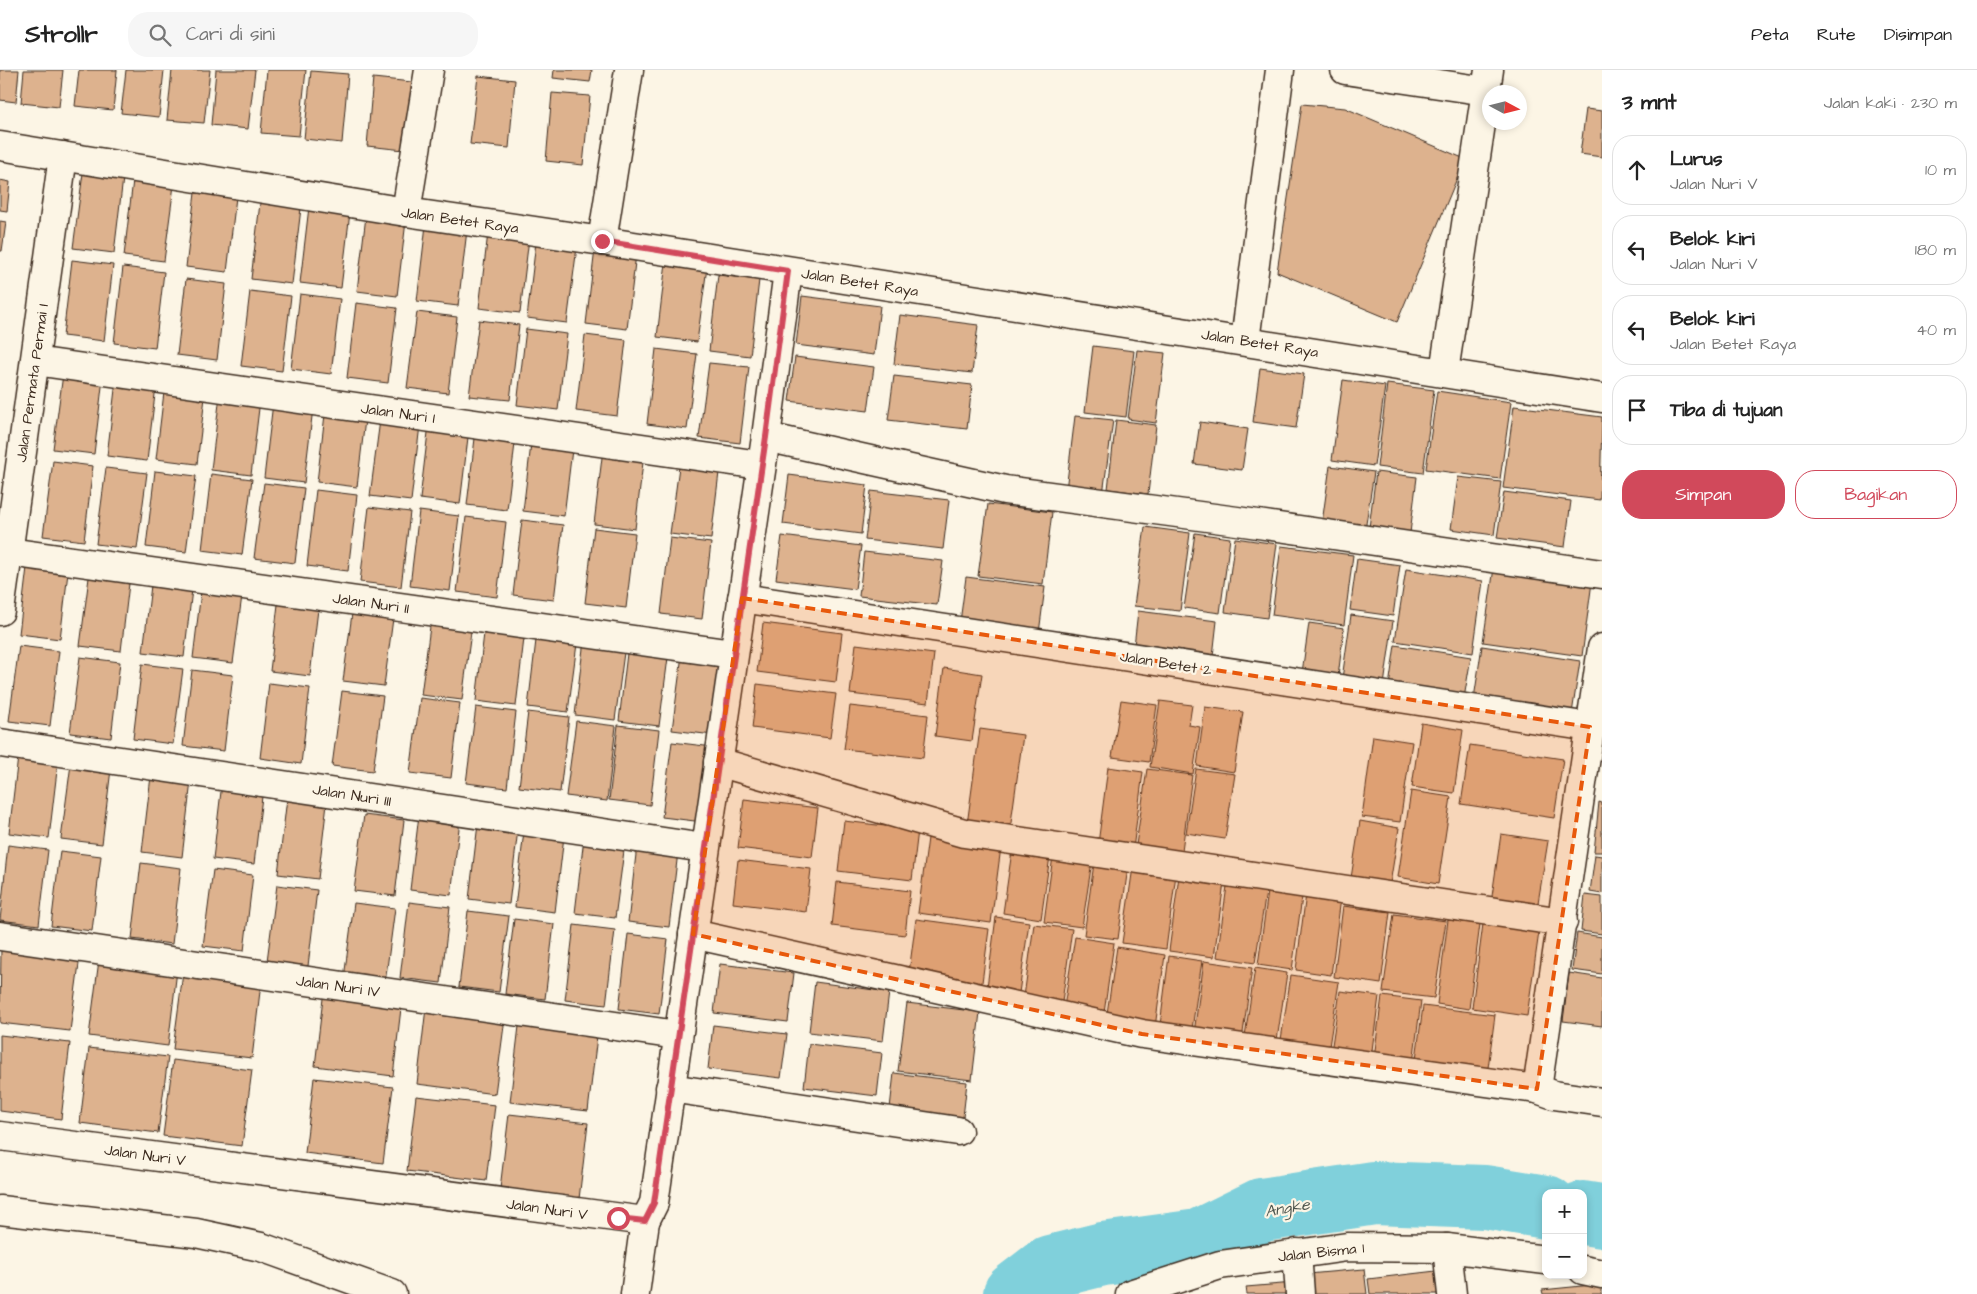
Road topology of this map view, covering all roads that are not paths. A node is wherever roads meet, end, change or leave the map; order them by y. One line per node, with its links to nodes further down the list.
1 (429, 70): 8 (street)
2 (629, 70): 9 (street)
3 (1280, 70): 11 (street)
4 (1345, 70): 5 (street)
5 (1487, 80): 13 (street)
6 (0, 146): 7 (street, Jalan Betet Raya)
7 (63, 156): 8 (street, Jalan Betet Raya); 12 (street, Jalan Permata Permai I)
8 (406, 212): 9 (street, Jalan Betet Raya)
9 (602, 241): 10 (street, Jalan Betet Raya)
10 (788, 271): 11 (street, Jalan Betet Raya); 15 (street)
11 (1245, 341): 13 (street, Jalan Betet Raya)
12 (35, 361): 16 (street, Jalan Nuri I); 17 (street, Jalan Permata Permai I)
13 (1444, 372): 14 (street, Jalan Betet Raya)
14 (1602, 398)
15 (766, 437): 16 (street); 18 (street)
16 (760, 464): 19 (street)
17 (9, 552): 20 (street, Jalan Permata Permai I); 22 (street, Jalan Nuri II)
18 (1602, 574)
19 (742, 598): 22 (street); 23 (street, Jalan Betet 2)
20 (0, 611)
21 (1602, 648): 23 (street)
22 (734, 654): 25 (street)
23 (1590, 728): 27 (street)
24 (0, 743): 26 (street, Jalan Nuri III)
25 (718, 762): 26 (street); 27 (street)
26 (704, 848): 28 (street)
27 (1563, 922): 32 (street)
28 (693, 934): 30 (street); 32 (street)
29 (0, 936): 30 (street, Jalan Nuri IV)
30 (677, 1035): 31 (street)
31 (670, 1088): 34 (street); 37 (street)
32 (1537, 1090): 33 (street)
33 (1602, 1102)
34 (958, 1131)
35 (0, 1136): 37 (street, Jalan Nuri V)
36 (0, 1210): 43 (street)
37 (645, 1221): 44 (street)
38 (1447, 1248): 39 (street, Jalan Bisma 1); 40 (street, Jalan Bisma 1); 47 (street)
39 (1297, 1253): 45 (street, Jalan Bisma 1); 46 (street)
40 (1542, 1260)
41 (1587, 1271): 42 (street)
42 (1602, 1274)
43 (392, 1294)
44 (635, 1294)
45 (1130, 1294)
46 (1300, 1294)
47 (1452, 1294)

